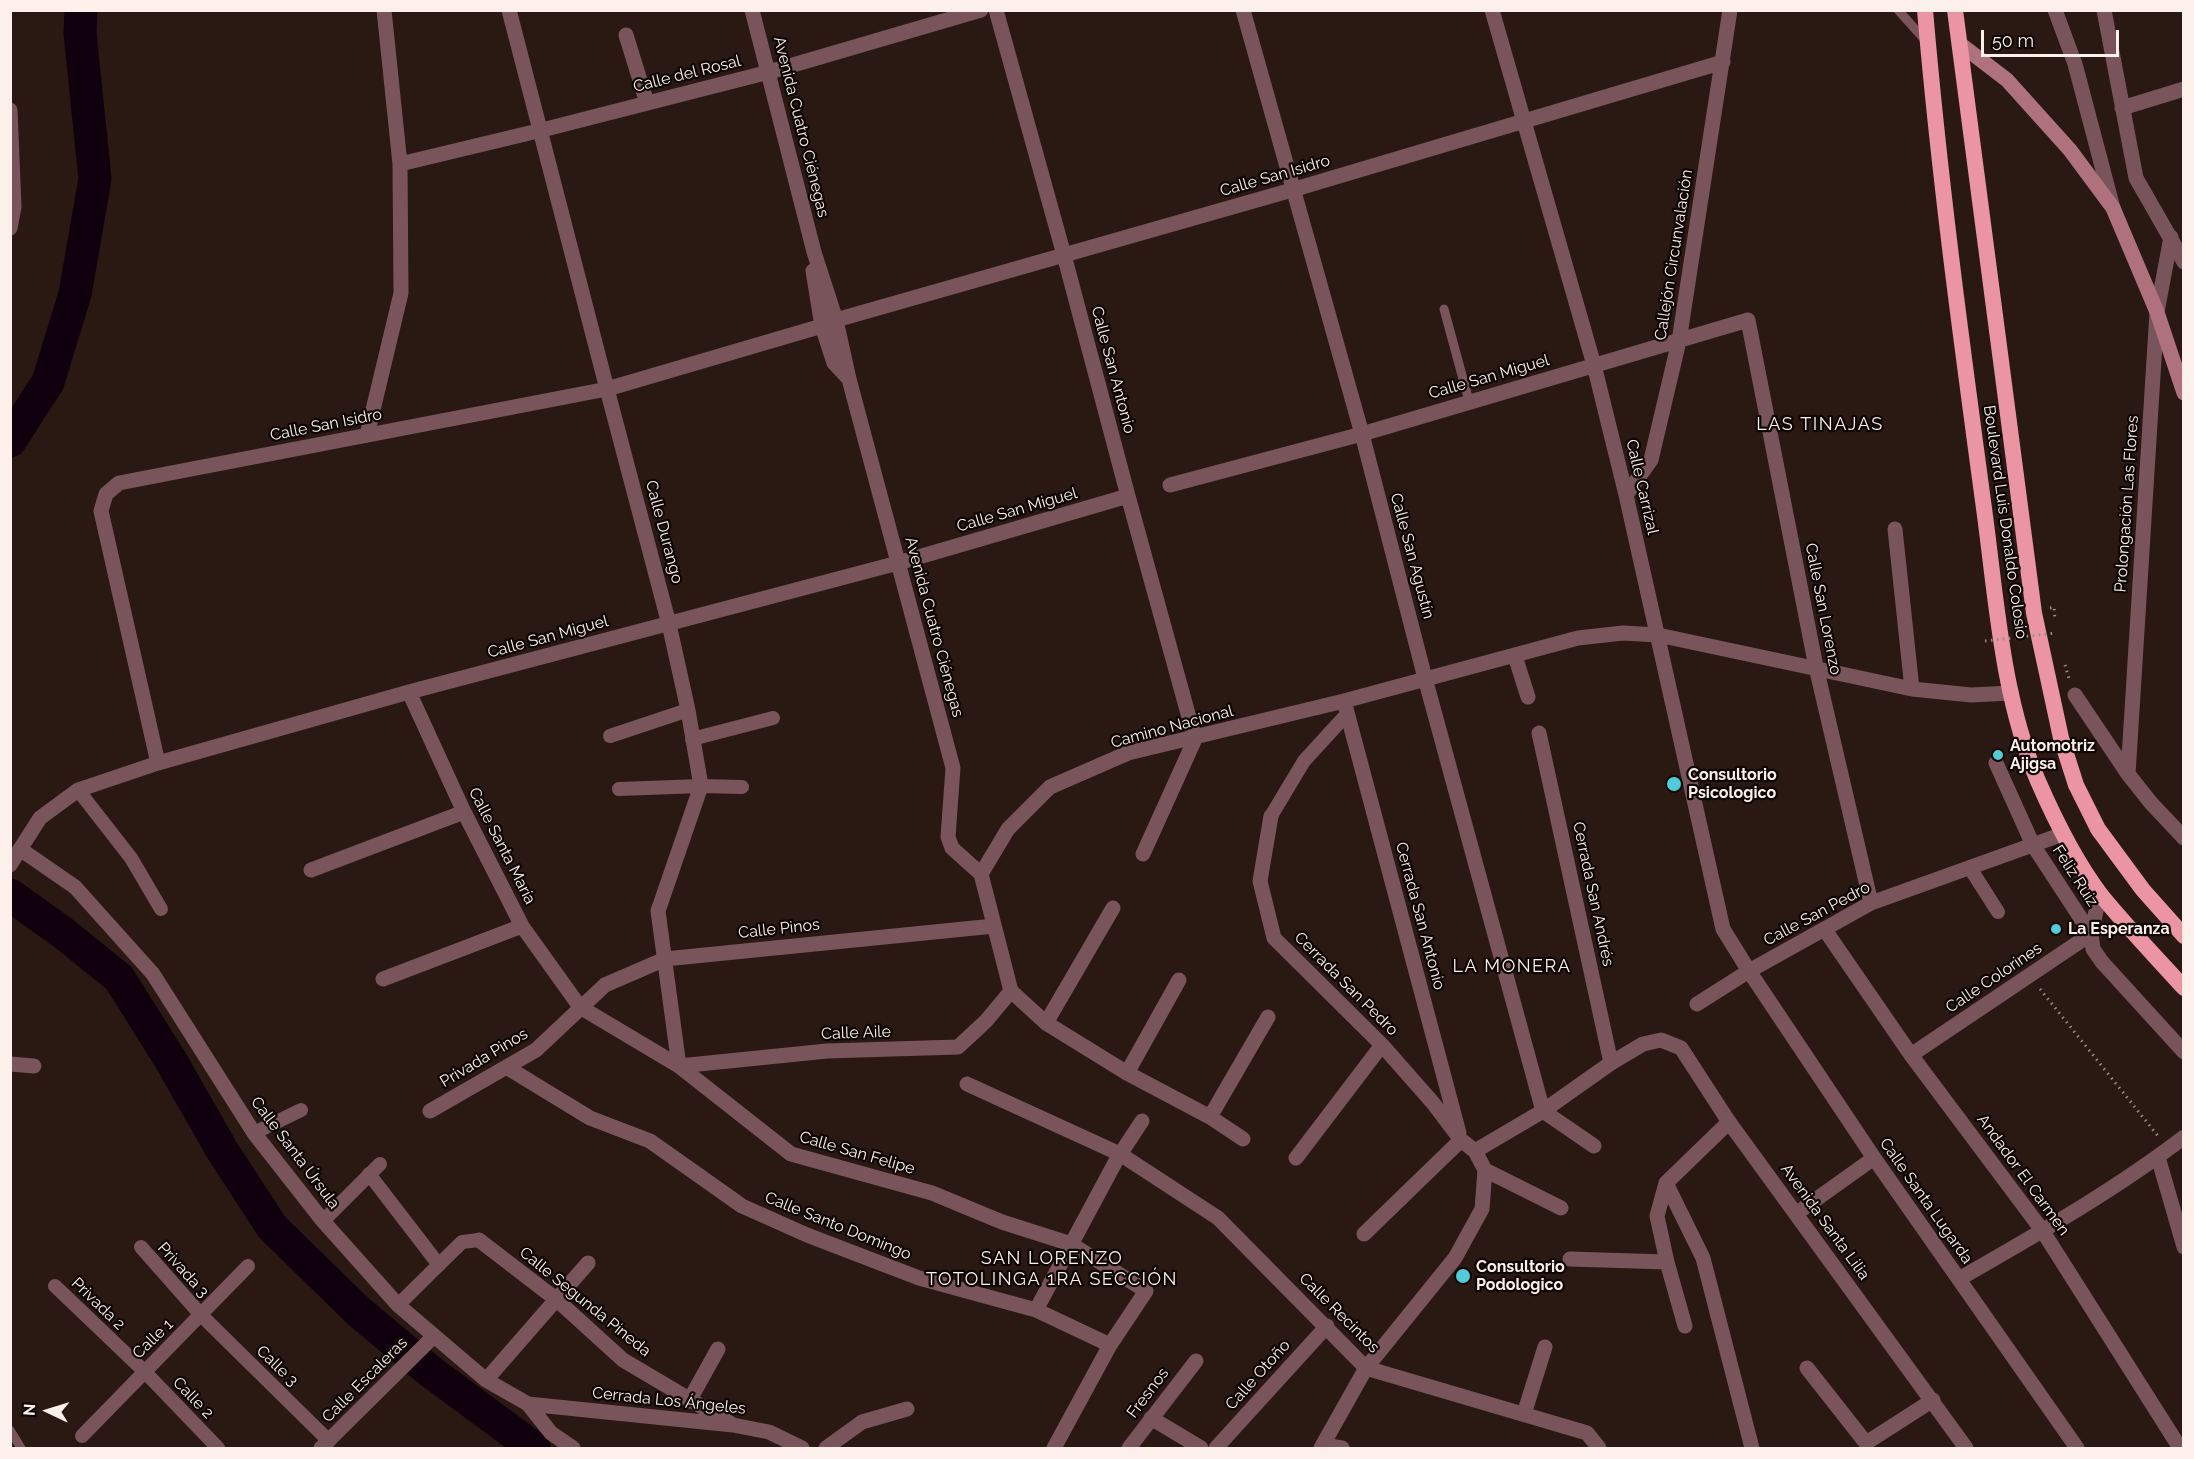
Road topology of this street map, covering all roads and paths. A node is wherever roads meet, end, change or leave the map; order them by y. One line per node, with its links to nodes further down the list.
1 (384, 10): 25 (street)
2 (509, 10): 24 (street, Calle Durango)
3 (752, 10): 18 (street, Avenida Cuatro Ciénegas)
4 (981, 10): 18 (street, Calle del Rosal)
5 (996, 10): 30 (street, Calle San Antonio)
6 (1244, 10): 26 (street, Calle San Agustín)
7 (1492, 10): 23 (street, Calle Carrizal)
8 (1730, 10): 17 (street, Callejón Circunvalación)
9 (1898, 10): 15 (lane)
10 (1925, 10): 15 (highway, Boulevard Luis Donaldo Colosio)
11 (1955, 10): 16 (highway, Boulevard Luis Donaldo Colosio)
12 (2055, 10): 27 (street)
13 (2104, 10): 21 (street)
14 (626, 34): 20 (street)
15 (1927, 42): 57 (highway, Boulevard Luis Donaldo Colosio)
16 (1960, 44): 27 (main road); 94 (highway, Boulevard Luis Donaldo Colosio)
17 (1722, 62): 23 (street, Calle San Isidro); 36 (street, Callejón Circunvalación)
18 (769, 72): 20 (street, Calle del Rosal); 35 (street, Avenida Cuatro Ciénegas)
19 (2184, 89): 21 (street)
20 (647, 102): 24 (street, Calle del Rosal)
21 (2122, 108): 29 (street)
22 (10, 110): 28 (street)
23 (1523, 121): 26 (street, Calle San Isidro); 37 (street, Calle Carrizal)
24 (542, 130): 25 (street, Calle del Rosal); 38 (street, Calle Durango)
25 (400, 164): 42 (street)
26 (1292, 190): 30 (street, Calle San Isidro); 41 (street, Calle San Agustín)
27 (2113, 208): 33 (main road)
28 (10, 228)
29 (2177, 234): 31 (street); 33 (street, Prolongación Las Flores)
30 (1064, 255): 35 (street, Calle San Isidro); 45 (street, Calle San Antonio)
31 (2184, 262)
32 (1444, 309): 40 (lane)
33 (2157, 312): 39 (main road); 69 (street, Prolongación Las Flores)
34 (1748, 320): 36 (street, Calle San Miguel); 53 (street, Calle San Lorenzo)
35 (829, 323): 38 (street, Calle San Isidro); 47 (street, Avenida Cuatro Ciénegas)
36 (1679, 341): 37 (street, Calle San Miguel); 44 (street, Callejón Circunvalación)
37 (1594, 365): 40 (street, Calle San Miguel); 44 (street, Calle Carrizal)
38 (607, 389): 42 (street, Calle San Isidro); 48 (street, Calle Durango)
39 (2184, 393)
40 (1469, 401): 41 (street, Calle San Miguel)
41 (1362, 434): 43 (street, Calle San Miguel); 54 (street, Calle San Agustín)
42 (367, 435): 67 (street, Calle San Isidro)
43 (1170, 485)
44 (1626, 495): 50 (street, Calle Carrizal)
45 (1128, 496): 47 (street, Calle San Miguel); 66 (street, Calle San Antonio)
46 (1895, 529): 55 (street)
47 (898, 563): 48 (street, Calle San Miguel); 84 (street, Avenida Cuatro Ciénegas)
48 (669, 624): 56 (street, Calle San Miguel); 61 (street, Calle Durango)
49 (2056, 633): 51 (path, bridge)
50 (1658, 635): 52 (street, Camino Nacional); 53 (street, Camino Nacional); 96 (street, Calle Carrizal)
51 (1985, 641)
52 (1515, 656): 54 (street, Camino Nacional); 59 (street)
53 (1815, 667): 55 (street, Camino Nacional); 86 (street, Calle San Lorenzo)
54 (1425, 678): 60 (street, Camino Nacional); 118 (street, Calle San Agustín)
55 (1912, 689): 57 (street, Camino Nacional)
56 (409, 692): 67 (street, Calle San Miguel); 74 (street, Calle Santa María)
57 (2011, 693): 76 (highway, Boulevard Luis Donaldo Colosio)
58 (2075, 694): 69 (street)
59 (1528, 697)
60 (1346, 707): 66 (street, Camino Nacional); 75 (street, Cerrada San Pedro); 125 (street, Cerrada San Antonio)
61 (688, 710): 64 (street); 65 (street, Calle Durango)
62 (773, 718): 65 (street)
63 (1539, 733): 109 (street, Cerrada San Andrés)
64 (610, 736)
65 (692, 739): 70 (street, Calle Durango)
66 (1195, 739): 80 (street); 84 (street, Camino Nacional)
67 (158, 763): 73 (street, Calle San Miguel)
68 (1996, 763): 78 (street, Feliz Ruiz)
69 (2128, 774): 77 (street)
70 (700, 786): 71 (street); 72 (street); 95 (street, Calle Durango)
71 (742, 787)
72 (619, 789)
73 (78, 790): 79 (street, Calle San Miguel); 88 (street)
74 (464, 812): 83 (street); 90 (street, Calle Santa María)
75 (1271, 816): 106 (street, Cerrada San Pedro)
76 (2063, 834): 78 (street, Calle San Pedro); 85 (highway, Boulevard Luis Donaldo Colosio)
77 (2184, 838)
78 (2033, 845): 82 (street, Calle San Pedro); 93 (street, Feliz Ruiz)
79 (20, 849): 81 (street, Calle San Miguel); 122 (street, Calle Santa Úrsula)
80 (1143, 854)
81 (10, 865)
82 (1970, 868): 86 (street, Calle San Pedro); 89 (street)
83 (311, 870)
84 (981, 874): 91 (street)
85 (2100, 893): 93 (street); 100 (highway, Boulevard Luis Donaldo Colosio)
86 (1871, 903): 92 (street, Calle San Pedro)
87 (1113, 908): 105 (street)
88 (161, 909)
89 (1998, 912)
90 (522, 926): 98 (street); 103 (street, Calle Santa María)
91 (994, 926): 95 (street, Calle Pinos); 101 (street)
92 (1825, 930): 96 (street, Calle San Pedro); 108 (street, Andador El Carmen)
93 (2091, 934): 97 (street, Calle Colorines); 107 (street, Feliz Ruiz)
94 (2184, 936)
95 (665, 959): 103 (street, Calle Pinos); 112 (street, Calle Durango)
96 (1749, 971): 102 (street, Calle San Pedro); 131 (street, Calle Santa Lugarda)
97 (2030, 976): 108 (street, Calle Colorines); 128 (path)
98 (383, 979)
99 (1179, 981): 114 (street)
100 (2184, 988)
101 (1011, 991): 105 (street); 112 (street, Calle Aile)
102 (1697, 1004)
103 (580, 1007): 112 (street, Calle San Felipe); 113 (street, Privada Pinos)
104 (1268, 1017): 119 (street)
105 (1046, 1023): 114 (street)
106 (1382, 1045): 125 (street, Cerrada San Pedro); 130 (street)
107 (2184, 1052)
108 (1911, 1055): 139 (street, Andador El Carmen)
109 (1611, 1063): 118 (street); 121 (street, Avenida Santa Lilia)
110 (10, 1064): 111 (street)
111 (34, 1066)
112 (679, 1066): 142 (street, Calle San Felipe)
113 (508, 1068): 117 (street, Privada Pinos); 154 (street, Calle Santo Domingo)
114 (1127, 1073): 119 (street)
115 (967, 1084): 129 (street, Calle Recintos)
116 (302, 1110): 122 (street)
117 (430, 1111)
118 (1543, 1111): 126 (street); 127 (street)
119 (1210, 1118): 124 (street)
120 (1142, 1120): 129 (street)
121 (1729, 1122): 135 (street); 137 (street, Avenida Santa Lilia)
122 (254, 1132): 138 (street, Calle Santa Úrsula)
123 (2184, 1137): 128 (street)
124 (1243, 1139)
125 (1461, 1140): 127 (street, Cerrada San Pedro); 140 (street)
126 (1594, 1146)
127 (1475, 1150): 133 (street)
128 (2163, 1153): 139 (street); 144 (street)
129 (1120, 1154): 142 (street); 156 (street, Calle Recintos)
130 (1296, 1158)
131 (1874, 1158): 137 (street); 150 (street, Calle Santa Lugarda)
132 (380, 1164): 134 (street)
133 (1485, 1170): 136 (street); 163 (street)
134 (369, 1174): 138 (street); 148 (street)
135 (1666, 1183): 146 (street); 189 (street)
136 (1561, 1208)
137 (1797, 1213): 167 (street, Avenida Santa Lilia)
138 (323, 1221): 153 (street, Calle Santa Úrsula)
139 (2042, 1230): 150 (street); 192 (street, Andador El Carmen)
140 (1364, 1234)
141 (479, 1240): 148 (street); 152 (street, Calle Segunda Pineda)
142 (1071, 1244): 154 (street); 159 (street, Calle San Felipe)
143 (141, 1247): 155 (street, Privada 3)
144 (2184, 1247)
145 (1570, 1259): 146 (street)
146 (1667, 1262): 157 (street)
147 (588, 1263): 152 (street)
148 (439, 1265): 153 (street)
149 (248, 1266): 155 (street, Calle 1)
150 (1959, 1280): 191 (street, Calle Santa Lugarda)
151 (55, 1286): 165 (street, Privada 2)
152 (557, 1300): 166 (street); 168 (street, Calle Segunda Pineda)
153 (398, 1305): 158 (street, Calle Santa Úrsula)
154 (1036, 1310): 159 (street, Calle Santo Domingo)
155 (201, 1315): 165 (street, Calle 1); 176 (street, Calle 3)
156 (1327, 1326): 163 (street, Calle Recintos); 186 (street, Calle Otoño)
157 (1685, 1326)
158 (434, 1336): 166 (street, Calle Santa Úrsula); 176 (street, Calle Escaleras)
159 (1110, 1345): 183 (street)
160 (1545, 1347): 171 (street)
161 (717, 1349): 168 (street)
162 (1196, 1361): 172 (street, Fresnos)
163 (1366, 1368): 171 (street, Calle Recintos); 177 (street)
164 (1807, 1368): 167 (street)
165 (144, 1371): 175 (street, Calle 1); 179 (street, Calle 2)
166 (486, 1380): 169 (street, Calle Santa Úrsula)
167 (1933, 1400): 190 (street, Avenida Santa Lilia)
168 (689, 1401): 173 (street, Calle Segunda Pineda)
169 (528, 1404): 173 (street, Cerrada Los Ángeles); 180 (street, Calle Santa Úrsula)
170 (907, 1409): 182 (street)
171 (1524, 1414): 188 (street, Calle Recintos)
172 (1151, 1418): 184 (street, Fresnos); 185 (street)
173 (732, 1425): 181 (street, Cerrada Los Ángeles)
174 (10, 1431): 178 (lane)
175 (82, 1436)
176 (325, 1445)
177 (1322, 1447): 187 (street)
178 (21, 1449)
179 (218, 1449)
180 (573, 1449)
181 (802, 1449)
182 (826, 1449)
183 (1054, 1449)
184 (1130, 1449)
185 (1201, 1449)
186 (1216, 1449)
187 (1342, 1449)
188 (1599, 1449)
189 (1752, 1449)
190 (1966, 1449)
191 (2077, 1449)
192 (2180, 1449)

